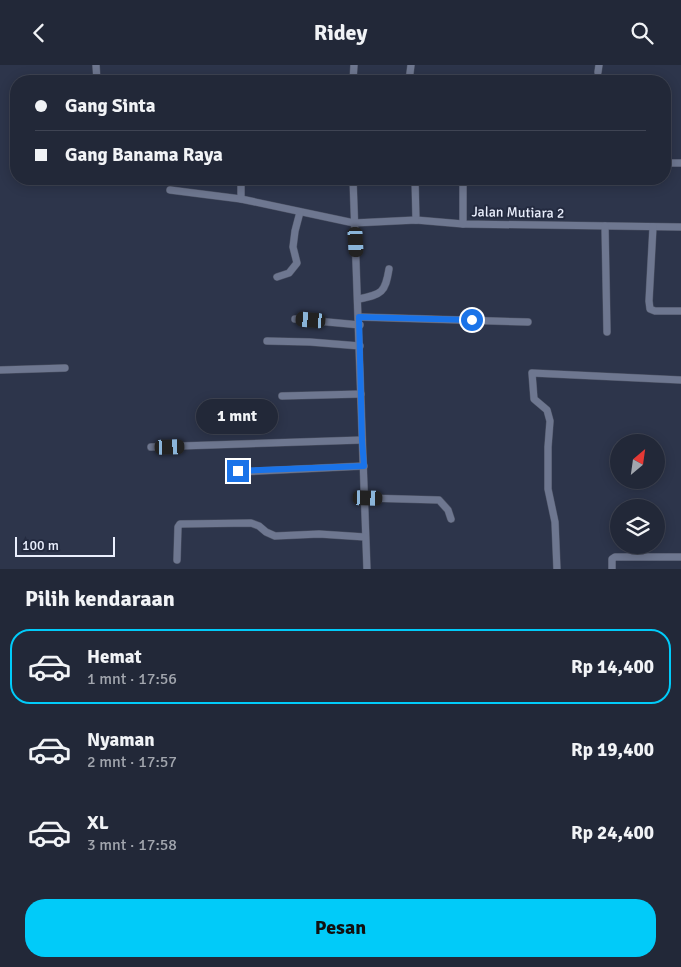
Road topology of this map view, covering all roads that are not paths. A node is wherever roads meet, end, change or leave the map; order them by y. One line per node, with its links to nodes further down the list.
1 (241, 185): 6 (street)
2 (353, 185): 9 (street)
3 (416, 185): 8 (street)
4 (463, 185): 10 (street)
5 (170, 189): 6 (street, Jalan Mutiara 2)
6 (241, 199): 7 (street, Jalan Mutiara 2)
7 (300, 212): 9 (street, Jalan Mutiara 2); 15 (street)
8 (416, 221): 9 (street, Jalan Mutiara 2); 10 (street, Jalan Mutiara 2)
9 (354, 223): 16 (street)
10 (463, 224): 11 (street, Jalan Mutiara 2)
11 (605, 226): 12 (street, Jalan Mutiara 2); 21 (street)
12 (653, 227): 13 (street, Jalan Mutiara 2); 17 (street)
13 (681, 227)
14 (389, 269): 16 (street)
15 (277, 277)
16 (359, 299): 19 (street)
17 (681, 311)
18 (295, 319): 19 (street)
19 (359, 321): 20 (street); 23 (street)
20 (528, 322)
21 (607, 332)
22 (267, 341): 23 (street)
23 (360, 346): 27 (street)
24 (65, 368): 25 (street)
25 (0, 370)
26 (681, 380): 39 (street)
27 (361, 394): 28 (street); 29 (street)
28 (282, 396)
29 (362, 440): 30 (street); 31 (street)
30 (151, 447)
31 (364, 466): 32 (street); 33 (street)
32 (238, 471)
33 (366, 498): 34 (street); 35 (street)
34 (452, 519)
35 (366, 537): 37 (street); 38 (street)
36 (681, 557): 40 (street)
37 (177, 560)
38 (367, 569)
39 (557, 569)
40 (612, 569)

